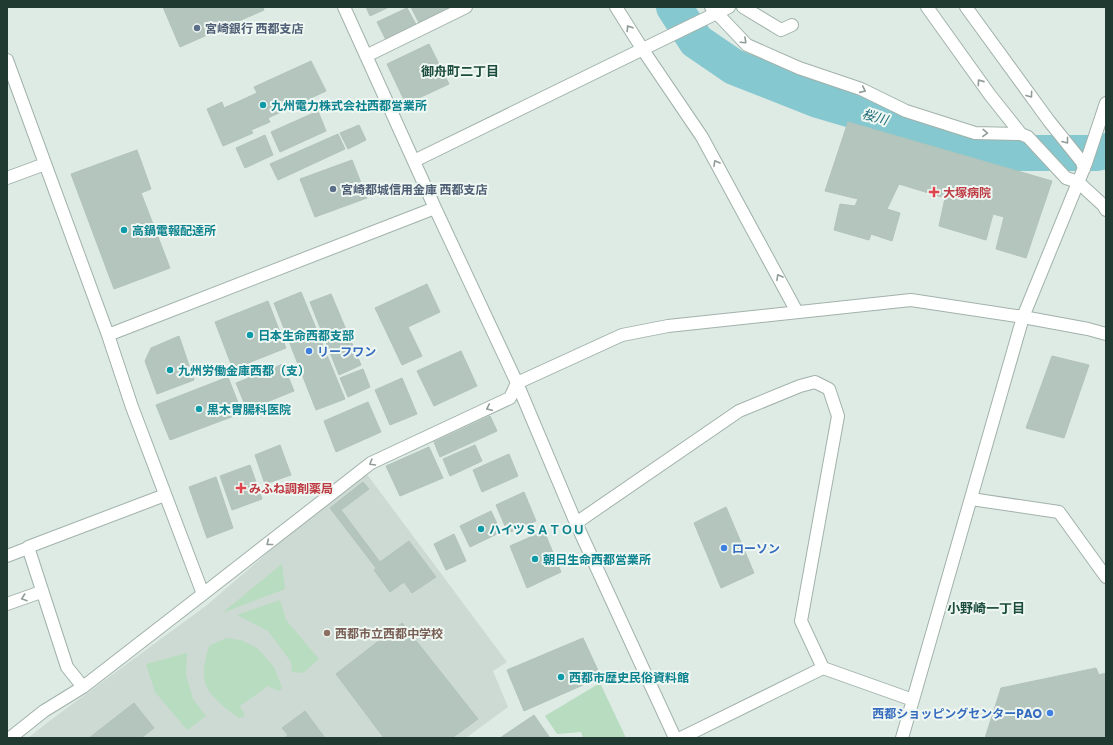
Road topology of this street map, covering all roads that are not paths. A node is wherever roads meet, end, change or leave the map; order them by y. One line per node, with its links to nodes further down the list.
1 (344, 7): 11 (street)
2 (466, 7): 11 (street)
3 (616, 7): 10 (street, one-way to 3)
4 (729, 7): 8 (street)
5 (743, 7): 9 (street)
6 (927, 7): 15 (street, one-way to 6)
7 (966, 7): 18 (street, one-way to 18)
8 (712, 12): 10 (street); 15 (street, one-way to 15)
9 (792, 25)
10 (647, 48): 16 (street); 23 (street, one-way to 10)
11 (366, 56): 16 (street)
12 (7, 60): 17 (street)
13 (1106, 103): 14 (street)
14 (1100, 128): 18 (street)
15 (1025, 136): 20 (street)
16 (414, 160): 21 (street)
17 (45, 164): 19 (street); 26 (street)
18 (1084, 165): 20 (street)
19 (7, 178)
20 (1078, 182): 22 (street); 24 (street)
21 (435, 208): 26 (street); 27 (street)
22 (1106, 210)
23 (797, 312): 24 (street); 27 (street)
24 (1023, 317): 25 (street); 29 (street)
25 (1106, 334)
26 (108, 335): 28 (street)
27 (517, 384): 30 (street); 35 (street, one-way to 35)
28 (165, 495): 31 (street); 35 (street)
29 (971, 499): 33 (street); 39 (street)
30 (576, 523): 37 (street); 41 (street)
31 (28, 548): 32 (street); 34 (street)
32 (7, 556)
33 (1106, 577)
34 (41, 592): 36 (street, one-way to 36); 38 (street)
35 (204, 594): 38 (street)
36 (7, 604)
37 (823, 668): 39 (street); 42 (street)
38 (83, 687): 40 (street)
39 (913, 700): 43 (street)
40 (10, 738)
41 (674, 738)
42 (681, 738)
43 (902, 738)

